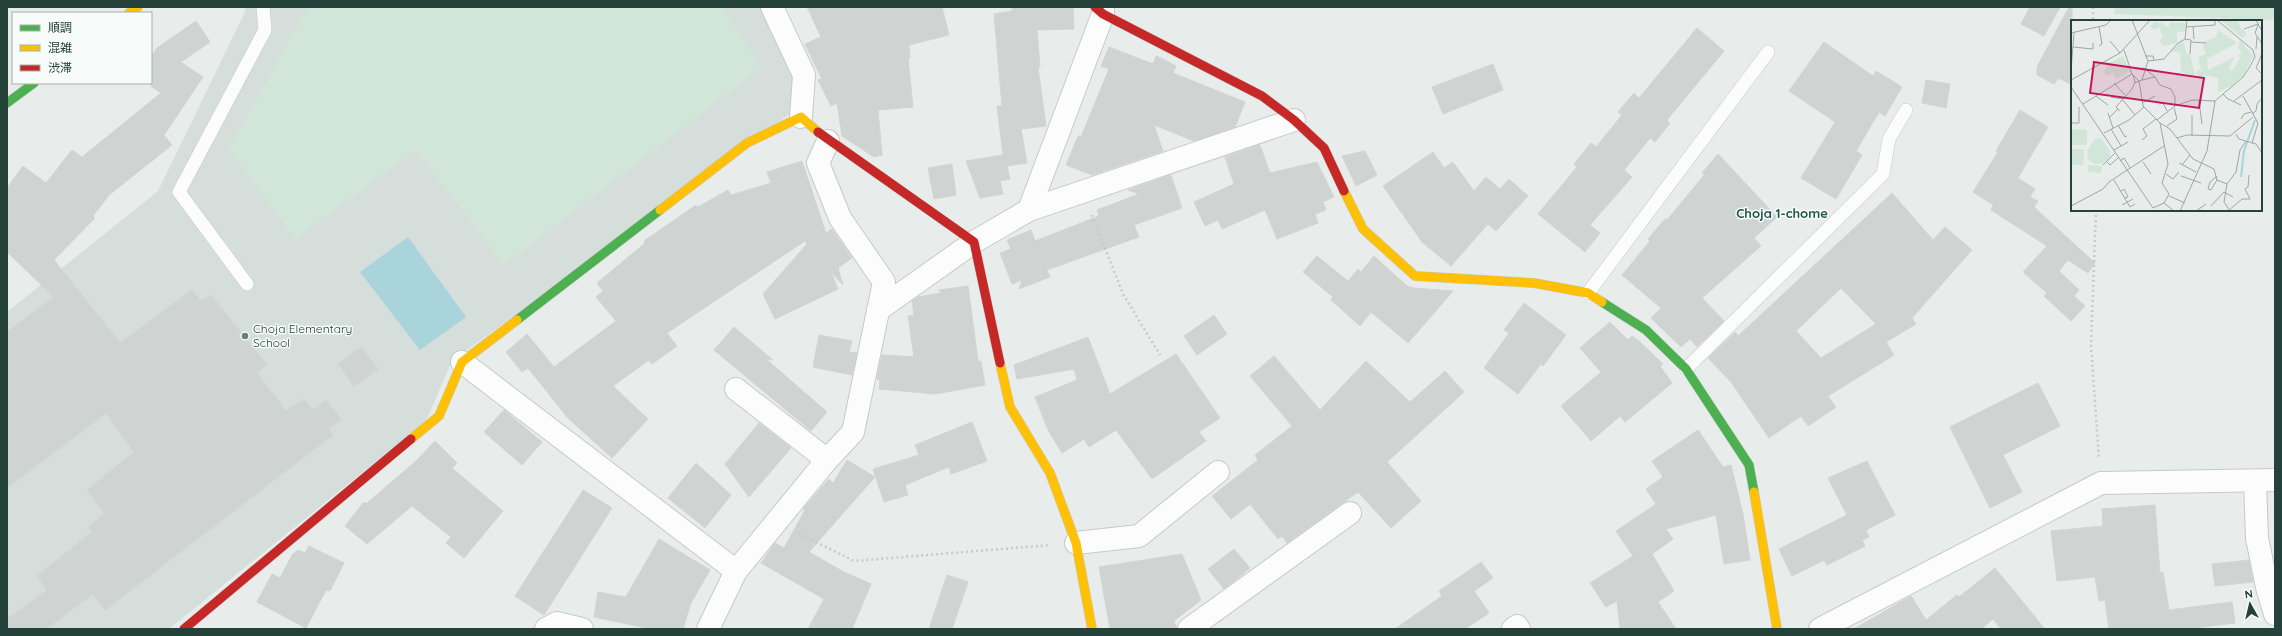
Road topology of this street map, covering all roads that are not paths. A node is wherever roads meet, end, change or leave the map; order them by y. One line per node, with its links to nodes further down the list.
1 (263, 7): 13 (lane)
2 (772, 7): 8 (street)
3 (1100, 9): 9 (street); 11 (street)
4 (1768, 52): 14 (lane)
5 (33, 84): 6 (street)
6 (7, 102)
7 (1906, 110): 17 (lane)
8 (801, 117): 10 (street); 16 (street)
9 (1294, 120): 11 (street); 14 (street)
10 (828, 140): 12 (street); 15 (street)
11 (1029, 210): 12 (street)
12 (974, 242): 15 (street); 23 (street)
13 (247, 284)
14 (1588, 293): 17 (street)
15 (878, 310): 19 (street)
16 (462, 362): 24 (street); 26 (street)
17 (1686, 369): 34 (street)
18 (736, 389): 19 (street)
19 (827, 460): 24 (street)
20 (1218, 472): 23 (street)
21 (2265, 481): 25 (street); 35 (street)
22 (1350, 513): 31 (street)
23 (1076, 543): 30 (street)
24 (736, 571): 29 (street)
25 (2275, 614)
26 (184, 629)
27 (546, 629): 28 (street)
28 (582, 629)
29 (708, 629)
30 (1092, 629)
31 (1189, 629)
32 (1512, 629): 33 (street)
33 (1519, 629)
34 (1777, 629)
35 (1820, 629)

